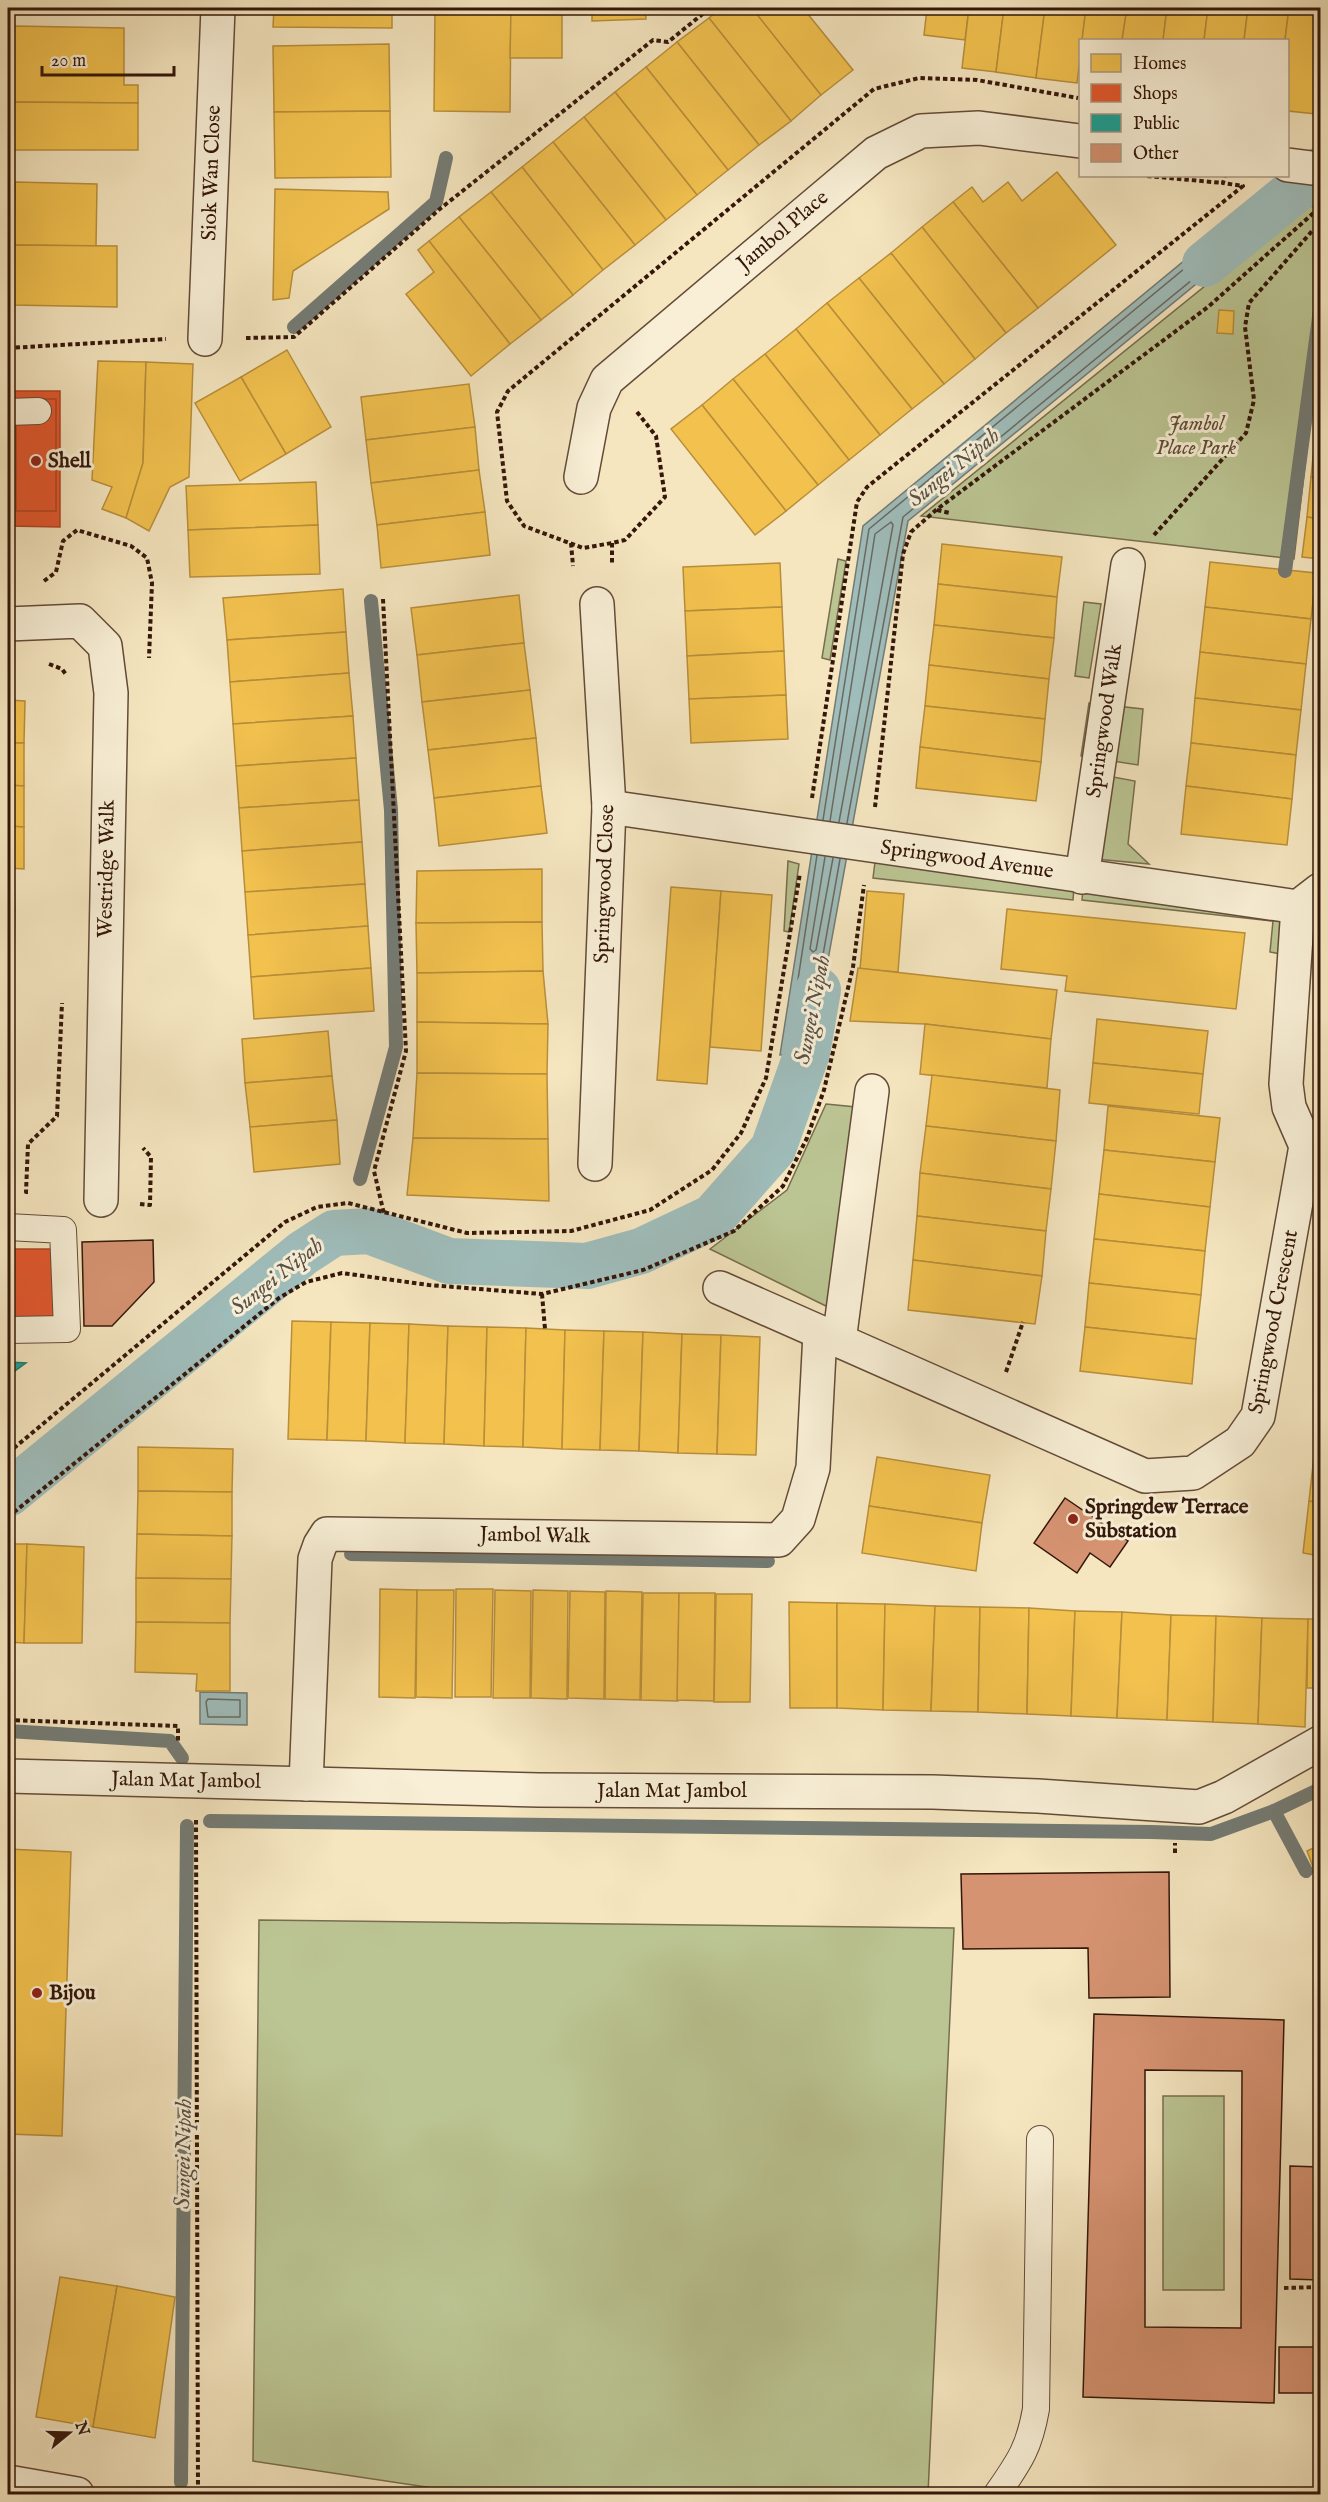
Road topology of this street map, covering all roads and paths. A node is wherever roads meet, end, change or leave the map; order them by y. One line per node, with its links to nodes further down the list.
1 (218, 8): 11 (street, Siok Wan Close)
2 (710, 8): 10 (path)
3 (1079, 141): 15 (street, Jambol Place)
4 (1289, 165): 5 (street)
5 (1320, 169)
6 (1158, 177): 7 (path)
7 (1223, 183)
8 (1318, 210): 16 (path)
9 (1320, 222): 21 (path)
10 (243, 338)
11 (205, 339): 12 (path)
12 (8, 348)
13 (38, 411): 14 (lane)
14 (8, 412)
15 (581, 477)
16 (936, 510): 17 (path); 26 (path)
17 (950, 513)
18 (571, 543): 22 (path)
19 (612, 543): 20 (path)
20 (612, 563)
21 (1128, 565): 28 (street, Springwood Walk)
22 (573, 566)
23 (383, 599): 34 (path)
24 (597, 604): 27 (street, Springwood Close)
25 (8, 624): 33 (street, Westridge Walk)
26 (874, 800)
27 (609, 807): 28 (street, Springwood Avenue); 32 (street, Springwood Close)
28 (1082, 877): 30 (street, Springwood Avenue)
29 (865, 880): 37 (path)
30 (1309, 899): 41 (street, Springwood Crescent)
31 (872, 1091): 41 (street)
32 (595, 1164)
33 (100, 1200)
34 (384, 1214)
35 (8, 1227): 40 (lane)
36 (720, 1288): 41 (street, Springwood Crescent)
37 (542, 1294): 39 (path); 45 (path)
38 (1023, 1322): 42 (path)
39 (545, 1329)
40 (8, 1330)
41 (830, 1337): 50 (street, Jambol Walk)
42 (1005, 1376)
43 (60, 1410): 44 (path)
44 (8, 1453)
45 (8, 1517)
46 (8, 1720): 47 (path)
47 (178, 1726)
48 (1320, 1743): 50 (street, Jalan Mat Jambol)
49 (8, 1776): 50 (street, Jalan Mat Jambol)
50 (306, 1784)
51 (196, 1826): 59 (path)
52 (1175, 1845): 53 (path)
53 (1175, 1853)
54 (1040, 2139): 60 (lane)
55 (1320, 2287): 56 (path)
56 (1284, 2288)
57 (8, 2482): 58 (street)
58 (77, 2494)
59 (198, 2494)
60 (997, 2494)

